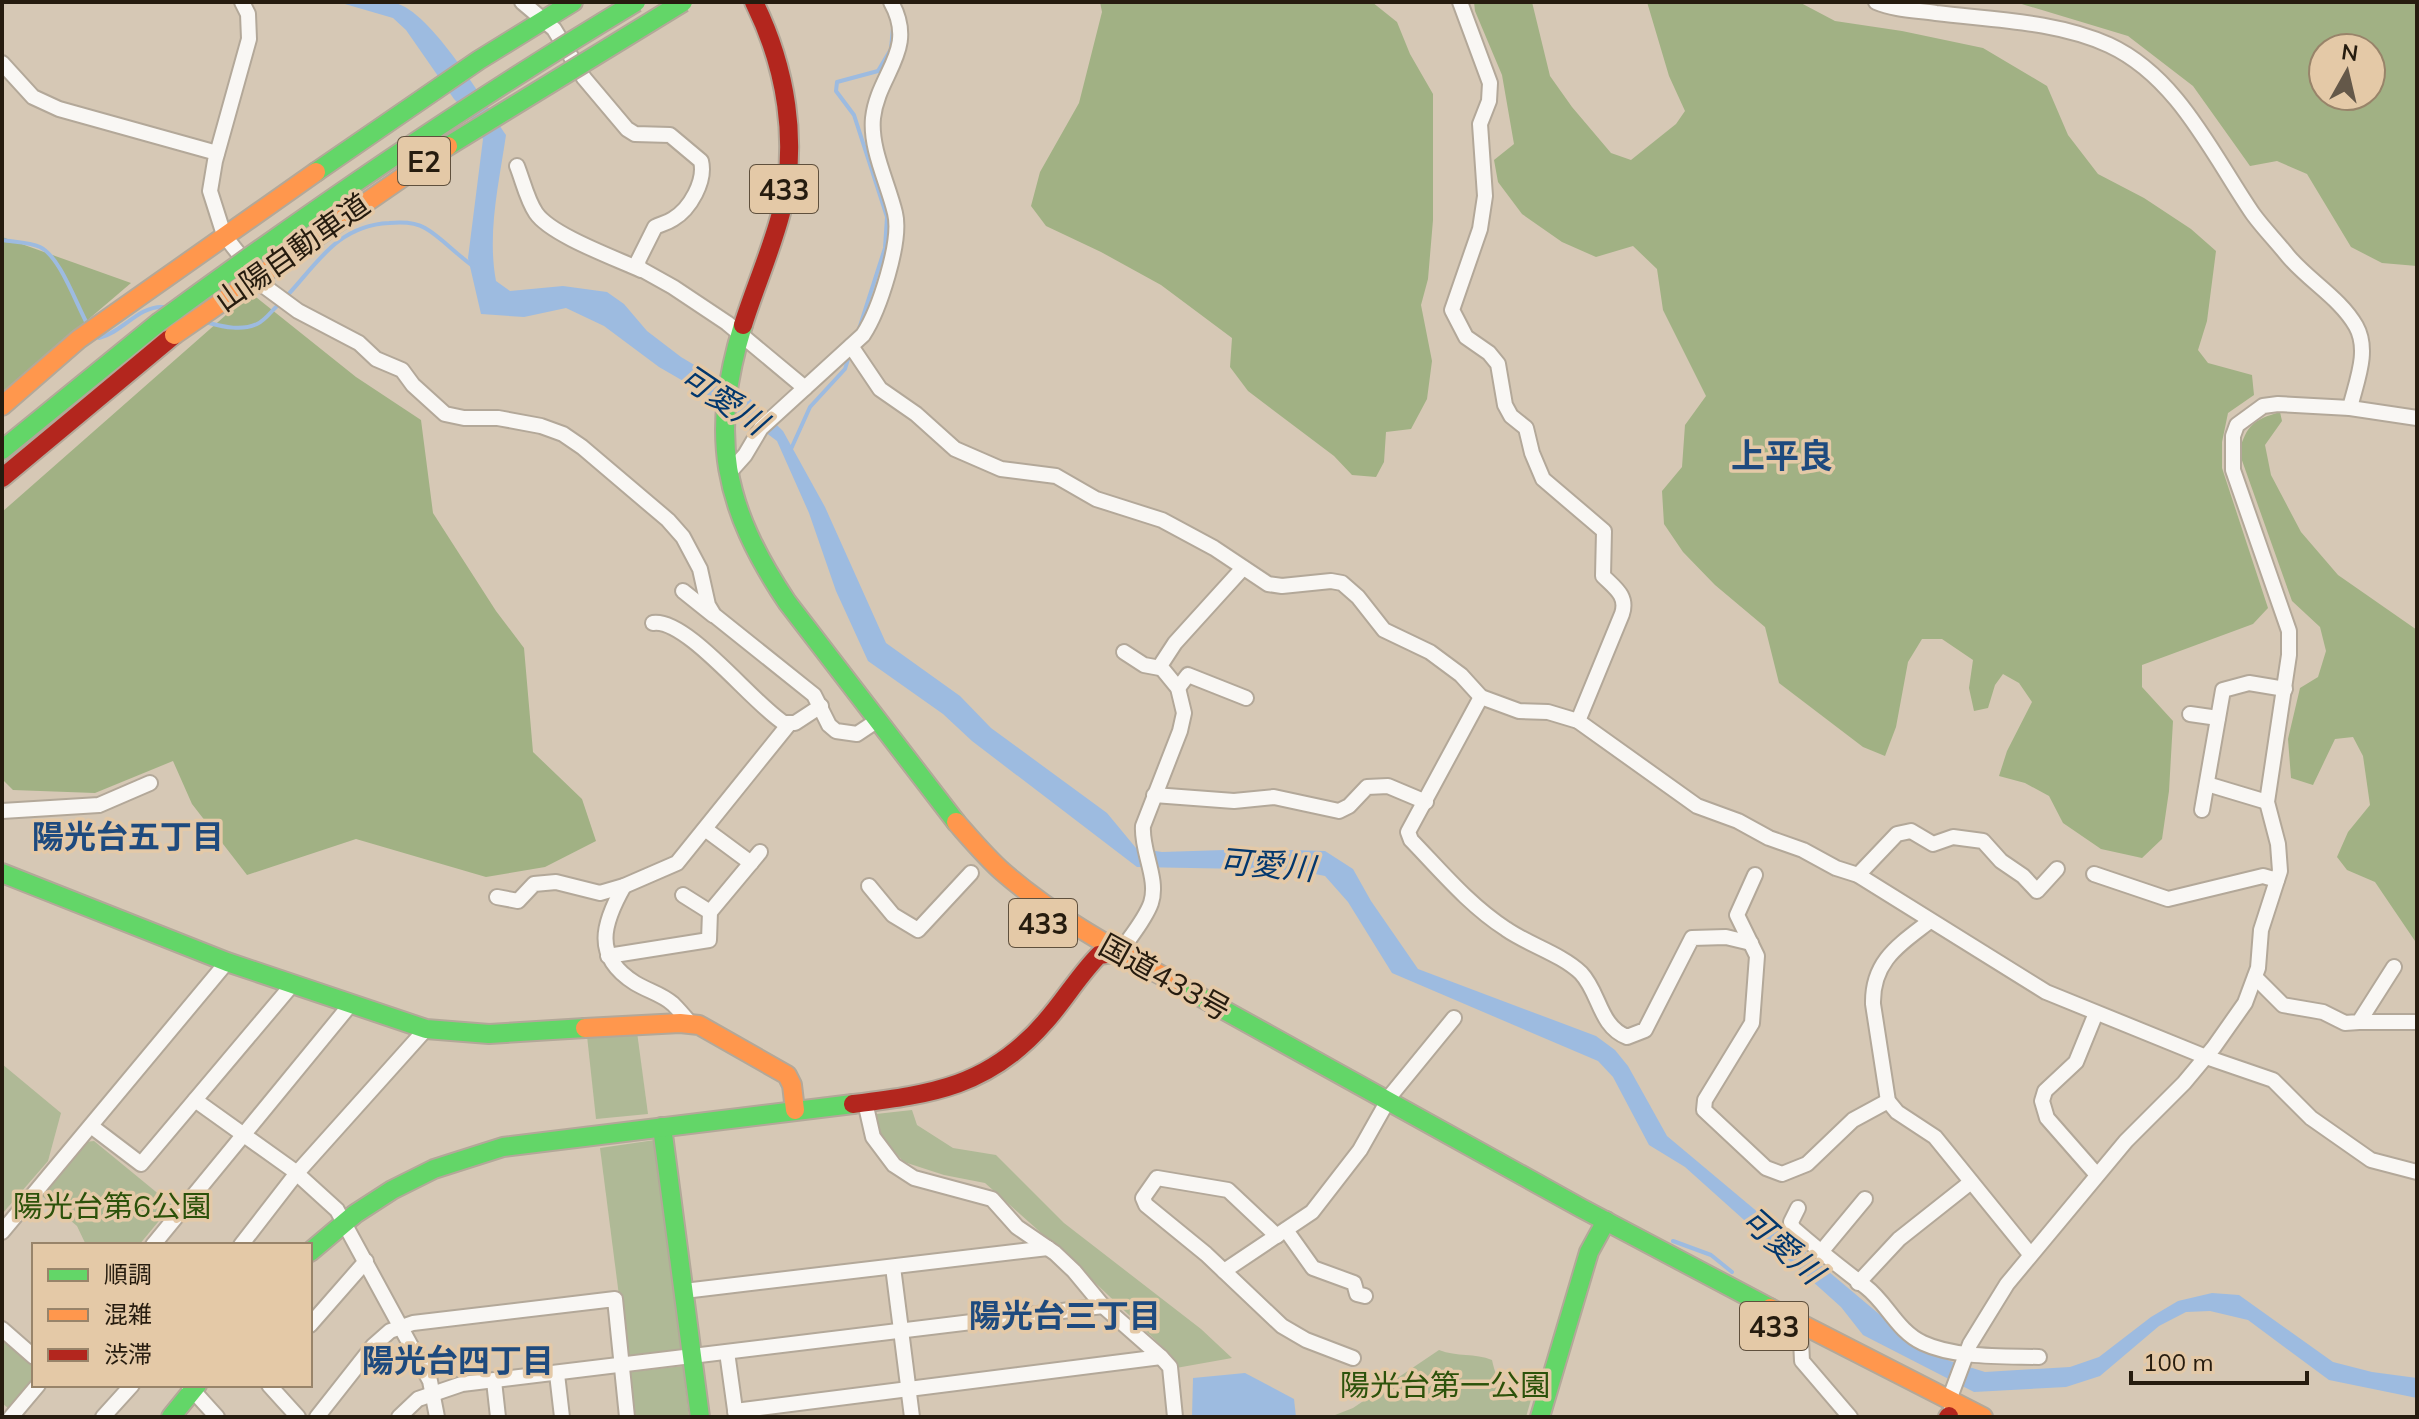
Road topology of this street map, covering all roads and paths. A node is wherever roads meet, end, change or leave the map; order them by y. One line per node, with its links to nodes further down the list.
1 (242, 2): 13 (street)
2 (522, 2): 11 (street)
3 (573, 2): 11 (main road)
4 (636, 2): 24 (main road, 山陽自動車道 / E2, bridge)
5 (683, 2): 26 (main road, 山陽自動車道 / E2, bridge)
6 (736, 2): 17 (main road, 国道433号 / 433)
7 (754, 2): 17 (main road, 国道433号 / 433)
8 (891, 2): 18 (street)
9 (1460, 2): 40 (street)
10 (1876, 2): 22 (street)
11 (544, 20): 15 (main road); 16 (street)
12 (2, 63): 13 (street)
13 (217, 153): 15 (street)
14 (517, 166): 16 (street)
15 (224, 235): 20 (main road); 29 (street)
16 (641, 270): 17 (street)
17 (734, 328): 19 (street); 21 (main road, 国道433号 / 433)
18 (851, 346): 19 (street); 27 (street)
19 (805, 388): 25 (street)
20 (2, 406)
21 (719, 406): 25 (main road, 国道433号 / 433); 42 (main road, 国道433号 / 433)
22 (2350, 408): 23 (street); 34 (street)
23 (2417, 418)
24 (2, 450)
25 (728, 474): 42 (main road, 国道433号 / 433)
26 (2, 478)
27 (1243, 568): 32 (street); 35 (street)
28 (683, 591): 29 (street)
29 (714, 615): 37 (street)
30 (653, 623): 41 (street)
31 (1124, 652): 32 (street)
32 (1160, 668): 33 (street)
33 (1178, 688): 36 (street); 45 (street)
34 (2285, 689): 39 (street); 47 (street)
35 (1481, 697): 40 (street); 46 (street)
36 (1246, 698)
37 (821, 706): 41 (street); 42 (street)
38 (2190, 714): 39 (street)
39 (2218, 718): 44 (street)
40 (1578, 721): 56 (street)
41 (789, 724): 50 (street)
42 (872, 724): 65 (main road, 国道433号 / 433); 67 (main road, 国道433号 / 433)
43 (150, 783): 49 (street)
44 (2207, 784): 47 (street); 48 (street)
45 (1154, 795): 46 (street); 65 (street)
46 (1426, 802): 64 (street)
47 (2267, 802): 57 (street)
48 (2202, 810)
49 (2, 811)
50 (705, 829): 58 (street); 62 (street)
51 (2057, 869): 56 (street)
52 (2, 873): 68 (main road)
53 (971, 873): 59 (street)
54 (2094, 874): 57 (street)
55 (1755, 875): 64 (street)
56 (1858, 875): 63 (street)
57 (2277, 880): 70 (street)
58 (624, 886): 61 (street); 66 (street)
59 (869, 886)
60 (683, 895): 62 (street)
61 (497, 897)
62 (710, 912): 66 (street)
63 (1930, 921): 73 (street); 81 (street)
64 (1751, 943): 81 (street)
65 (1120, 952): 67 (main road); 83 (main road, 国道433号 / 433)
66 (608, 956): 77 (street)
67 (1090, 958): 82 (main road); 83 (main road, 国道433号 / 433)
68 (227, 962): 71 (main road); 85 (street)
69 (2394, 967): 75 (street)
70 (2255, 977): 75 (street); 79 (street)
71 (292, 985): 72 (main road); 80 (street)
72 (350, 1005): 78 (main road); 87 (street)
73 (2096, 1013): 79 (street); 90 (street)
74 (1454, 1018): 83 (street)
75 (2359, 1022): 76 (street)
76 (2417, 1022)
77 (690, 1023): 78 (main road); 84 (main road)
78 (426, 1029): 89 (street)
79 (2206, 1057): 88 (street); 90 (street)
80 (195, 1100): 85 (street); 87 (street)
81 (1888, 1101): 91 (street)
82 (865, 1102): 84 (main road); 100 (street)
83 (1383, 1108): 95 (main road, 国道433号 / 433); 97 (street)
84 (795, 1110): 86 (main road)
85 (91, 1126): 96 (street)
86 (662, 1127): 94 (main road); 108 (main road)
87 (243, 1135): 89 (street); 98 (street)
88 (2417, 1172)
89 (296, 1174): 94 (street); 99 (street)
90 (2097, 1175): 103 (street)
91 (1971, 1182): 103 (street); 107 (street)
92 (1865, 1199): 102 (street)
93 (1798, 1208): 102 (street)
94 (344, 1222): 101 (main road); 104 (street)
95 (1602, 1228): 115 (main road, 国道433号 / 433); 133 (main road, 国道433号 / 433); 149 (main road)
96 (2, 1232)
97 (1282, 1233): 106 (street); 106 (street); 109 (street)
98 (155, 1243)
99 (243, 1243)
100 (1048, 1248): 105 (street); 110 (street)
101 (312, 1250)
102 (1821, 1252): 107 (street)
103 (2030, 1254): 122 (street)
104 (366, 1261): 111 (street); 112 (street)
105 (893, 1267): 108 (street); 114 (street)
106 (1224, 1271): 121 (street)
107 (1858, 1283): 122 (street)
108 (684, 1291): 118 (main road)
109 (1365, 1296)
110 (1103, 1306): 114 (street); 119 (street)
111 (312, 1323)
112 (401, 1327): 123 (street); 132 (street); 140 (street)
113 (3, 1330): 117 (street)
114 (901, 1331): 116 (street); 131 (street)
115 (1801, 1340): 133 (main road, 国道433号 / 433); 150 (street)
116 (727, 1352): 118 (street); 134 (street)
117 (32, 1355)
118 (692, 1356): 123 (street); 146 (main road)
119 (1161, 1357): 131 (street); 148 (street)
120 (2039, 1357): 122 (street)
121 (1353, 1358)
122 (1969, 1358): 133 (street)
123 (621, 1364): 124 (street); 145 (street)
124 (557, 1374): 125 (street); 144 (street)
125 (494, 1381): 132 (street); 143 (street)
126 (36, 1387): 135 (street)
127 (130, 1387): 136 (street)
128 (192, 1387): 137 (main road)
129 (194, 1387): 138 (street)
130 (271, 1387): 139 (street)
131 (908, 1389): 134 (street); 147 (street)
132 (432, 1393): 141 (street); 142 (street)
133 (1953, 1405): 151 (main road, 国道433号 / 433)
134 (736, 1414)
135 (11, 1417)
136 (103, 1417)
137 (171, 1417)
138 (217, 1417)
139 (298, 1417)
140 (317, 1417)
141 (399, 1417)
142 (437, 1417)
143 (498, 1417)
144 (562, 1417)
145 (627, 1417)
146 (700, 1417)
147 (912, 1417)
148 (1175, 1417)
149 (1540, 1417)
150 (1850, 1417)
151 (1983, 1417)

